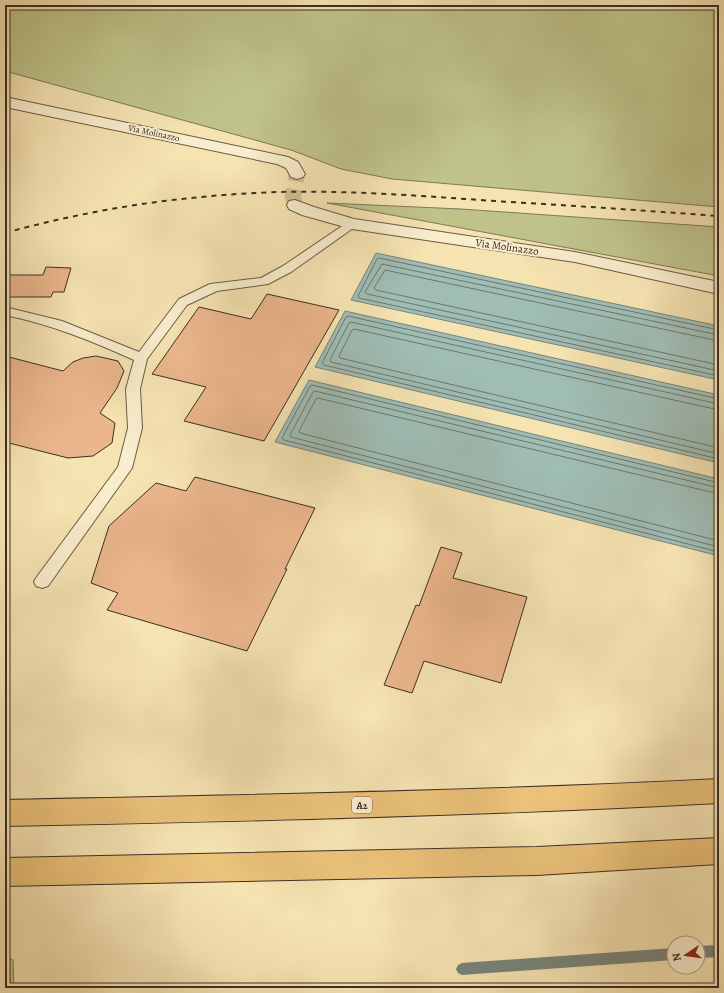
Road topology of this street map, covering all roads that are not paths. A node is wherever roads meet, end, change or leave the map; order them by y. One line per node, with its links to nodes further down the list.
1 (5, 102): 2 (street, Via Molinazzo)
2 (297, 174)
3 (295, 205): 4 (street, Via Molinazzo)
4 (352, 224): 5 (street, Via Molinazzo); 7 (lane)
5 (719, 288)
6 (5, 311): 7 (lane)
7 (141, 358): 8 (lane)
8 (42, 582)
9 (719, 791): 10 (highway, A2)
10 (5, 813)
11 (719, 851): 12 (highway)
12 (5, 872)

